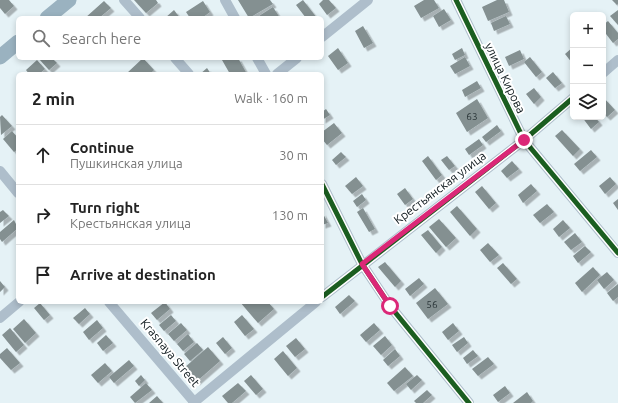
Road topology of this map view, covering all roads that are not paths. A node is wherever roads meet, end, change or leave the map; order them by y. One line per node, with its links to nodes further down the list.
1 (68, 0): 6 (main road)
2 (124, 0): 7 (street)
3 (225, 0): 8 (street)
4 (368, 0): 9 (street)
5 (456, 0): 21 (street, улица Кирова)
6 (49, 16)
7 (138, 16)
8 (234, 16)
9 (324, 35)
10 (16, 44): 11 (main road)
11 (0, 57)
12 (177, 60): 17 (street)
13 (258, 60): 18 (street)
14 (294, 60): 19 (street)
15 (618, 60): 16 (street)
16 (606, 70)
17 (187, 72)
18 (265, 72)
19 (280, 72)
20 (570, 101): 21 (street, Крестьянская улица)
21 (524, 140): 25 (street, улица Кирова); 26 (street, Крестьянская улица)
22 (0, 171): 24 (street)
23 (324, 188): 26 (street)
24 (16, 191)
25 (618, 253)
26 (362, 264): 27 (street, Крестьянская улица); 33 (street)
27 (324, 295)
28 (17, 304): 31 (street)
29 (111, 304): 32 (street, Krasnaya Street)
30 (314, 304): 32 (street)
31 (0, 318)
32 (194, 403)
33 (469, 403)

